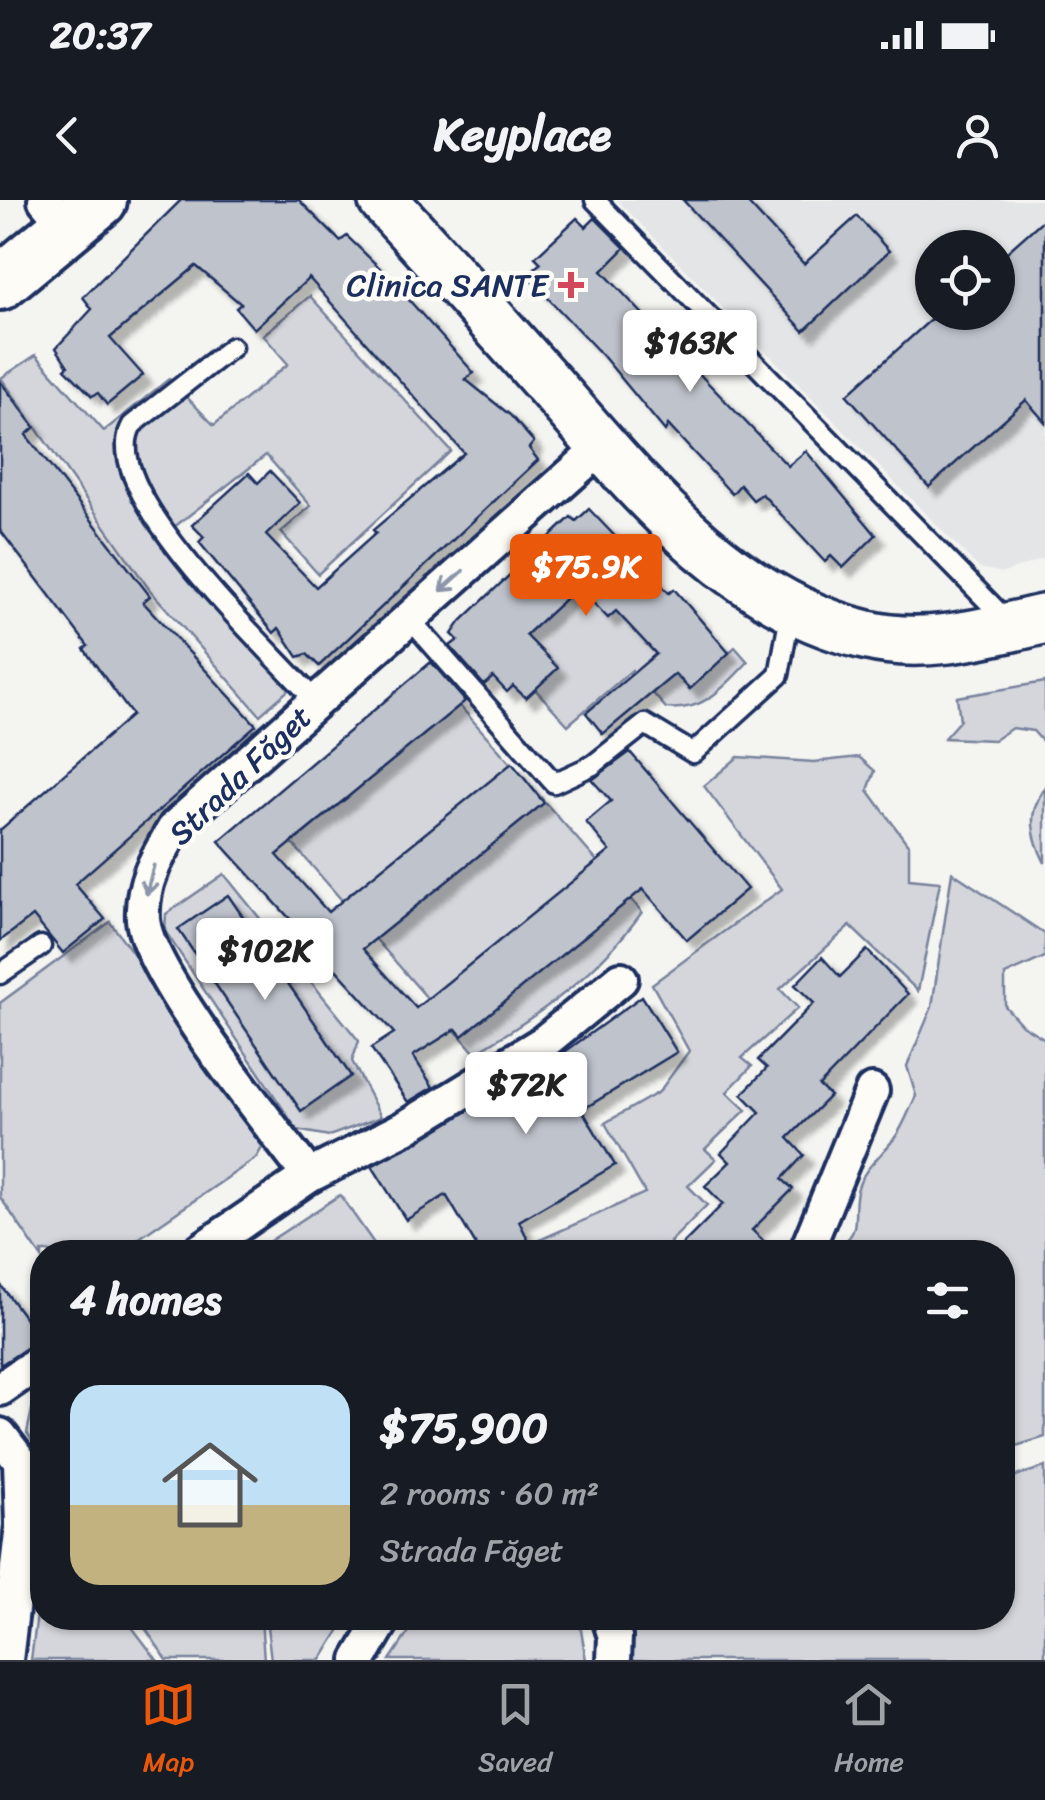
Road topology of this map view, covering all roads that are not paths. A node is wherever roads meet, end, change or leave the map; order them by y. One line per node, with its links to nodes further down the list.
1 (383, 200): 6 (main road)
2 (595, 200): 9 (lane)
3 (74, 207): 4 (main road)
4 (0, 283)
5 (232, 347): 10 (lane)
6 (603, 446): 7 (main road); 8 (street, Strada Făget, one-way to 8)
7 (791, 609): 8 (lane); 9 (main road)
8 (410, 618): 10 (street, Strada Făget)
9 (1029, 623)
10 (316, 702): 15 (street, Strada Făget, one-way to 15)
11 (41, 946): 12 (lane)
12 (0, 974)
13 (620, 978): 15 (street)
14 (872, 1091): 17 (street)
15 (309, 1176): 16 (street)
16 (216, 1240)
17 (811, 1240)
18 (30, 1368): 19 (street)
19 (0, 1389)
20 (0, 1435): 23 (street)
21 (377, 1630): 24 (street)
22 (613, 1630): 25 (street)
23 (6, 1660)
24 (360, 1660)
25 (614, 1660)

